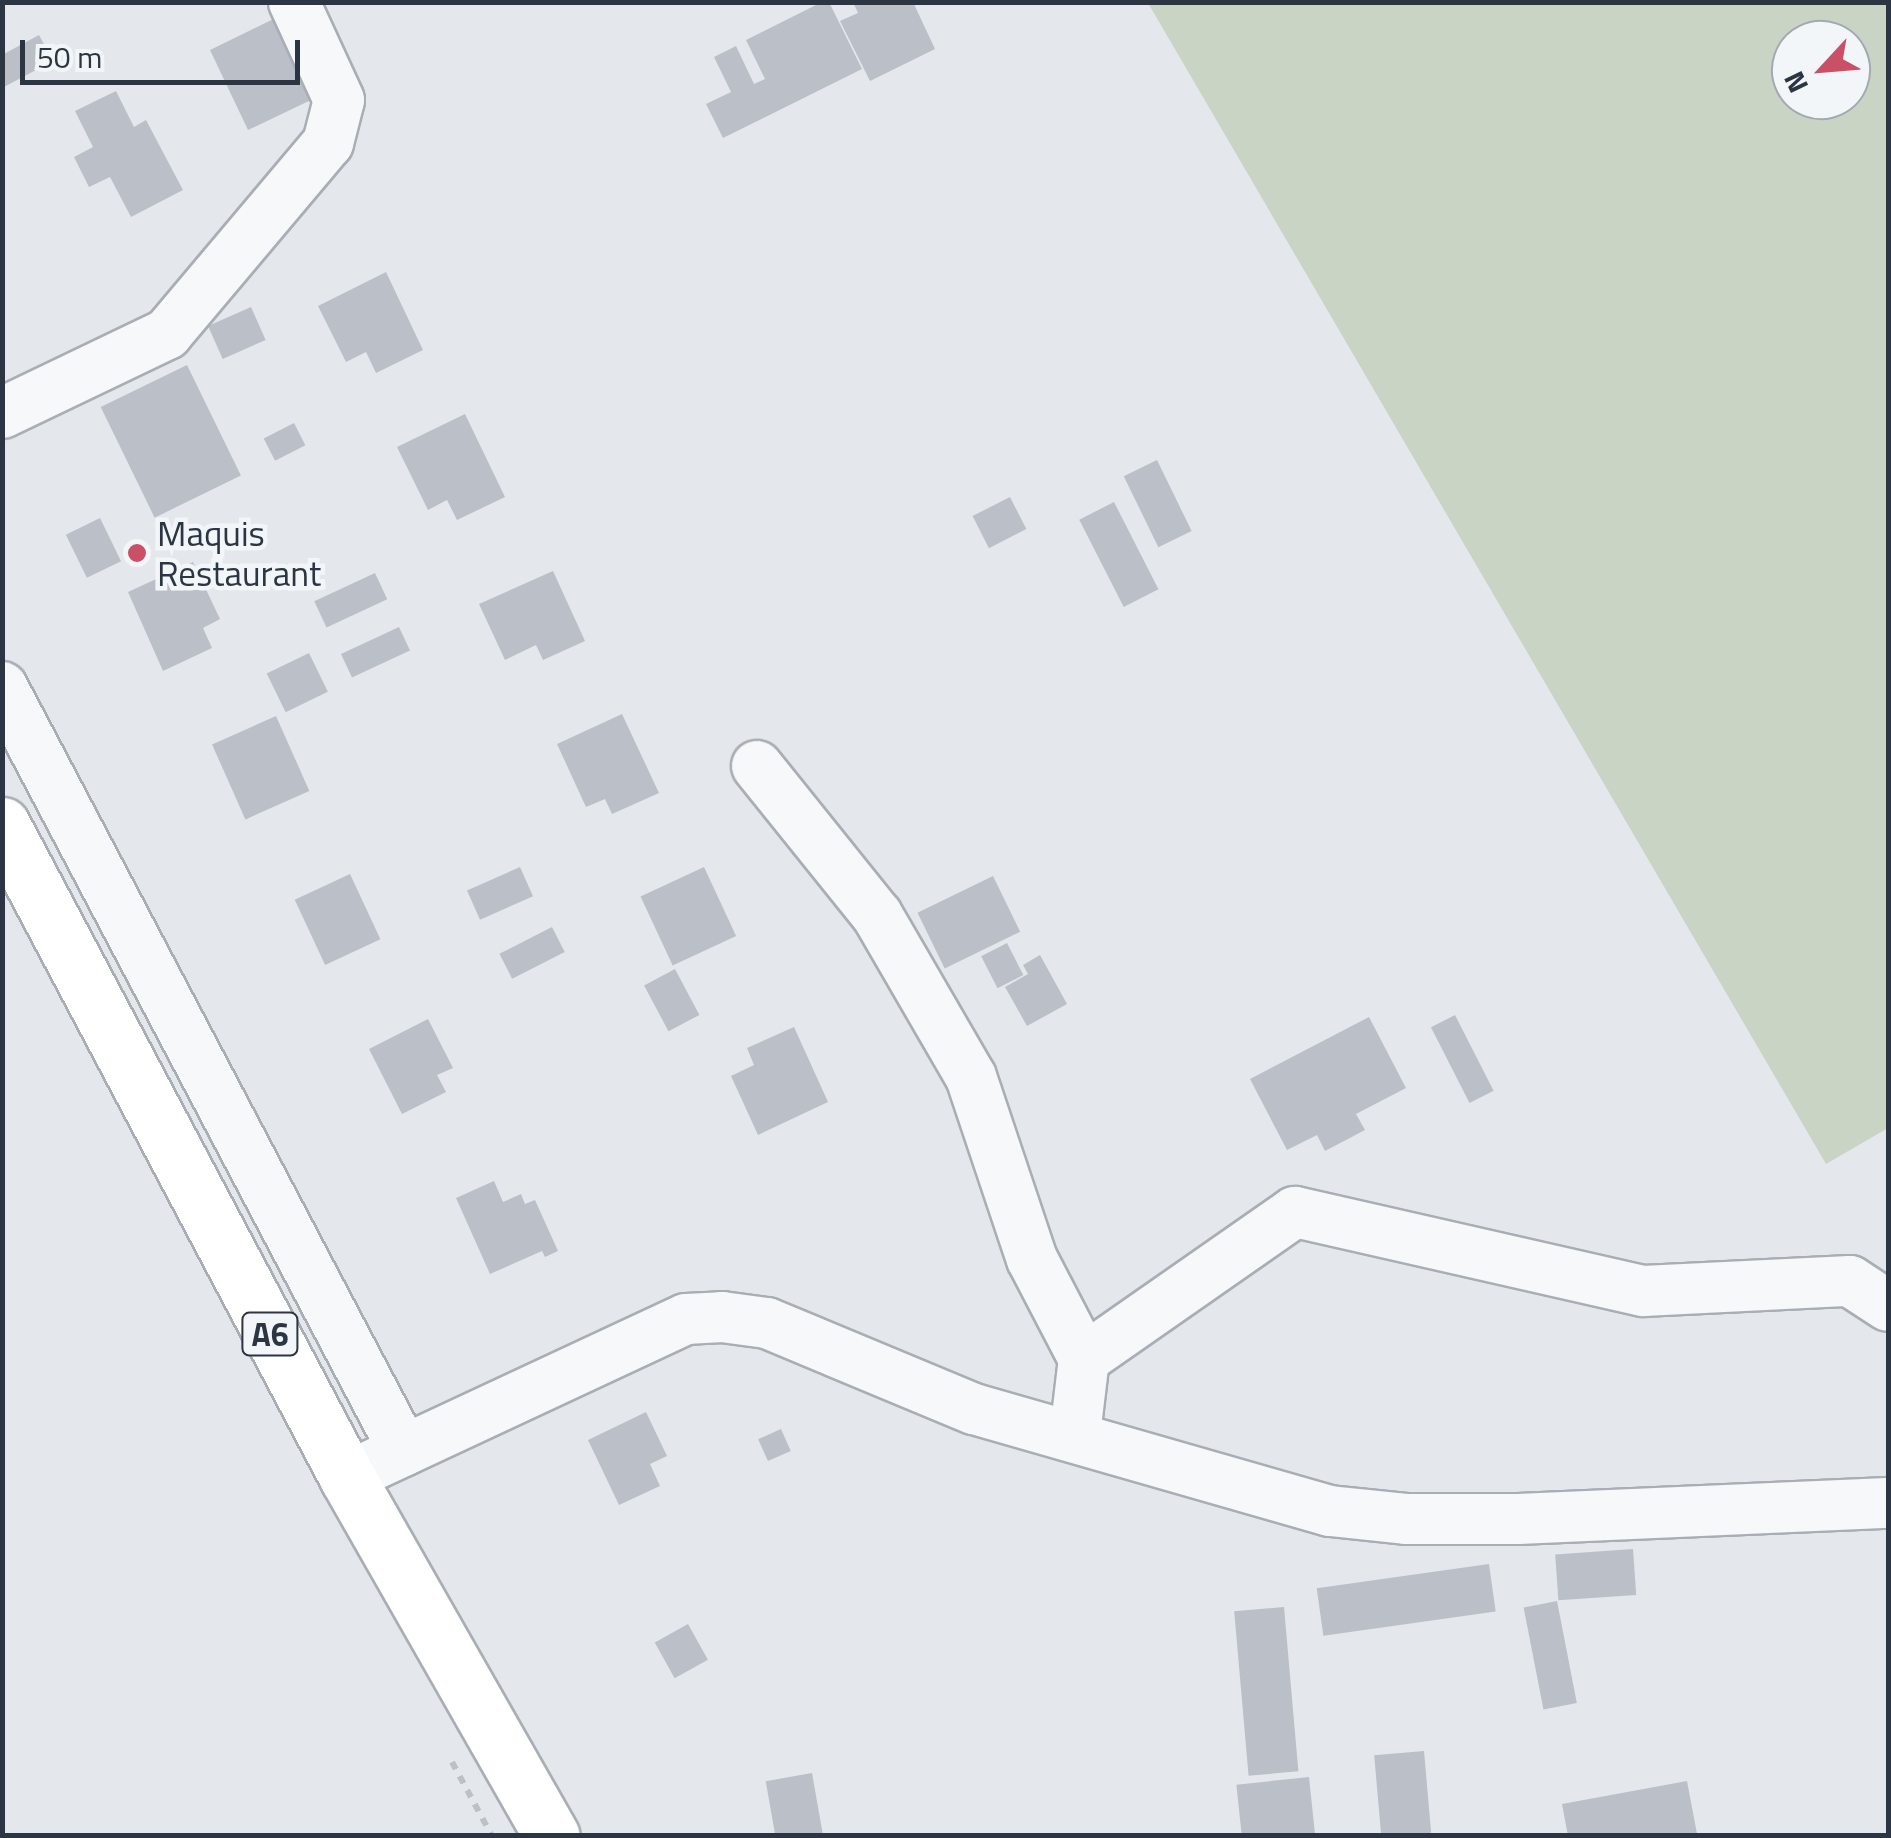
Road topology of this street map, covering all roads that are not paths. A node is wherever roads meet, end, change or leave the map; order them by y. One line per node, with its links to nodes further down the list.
1 (294, 2): 2 (street)
2 (2, 413)
3 (2, 687): 9 (street)
4 (756, 766): 7 (street)
5 (2, 825): 10 (highway, A6)
6 (1888, 1306): 7 (street)
7 (1084, 1359): 8 (street)
8 (1075, 1434): 9 (street); 11 (street)
9 (404, 1452): 10 (street)
10 (347, 1477): 12 (highway, A6)
11 (1888, 1503)
12 (552, 1836)

